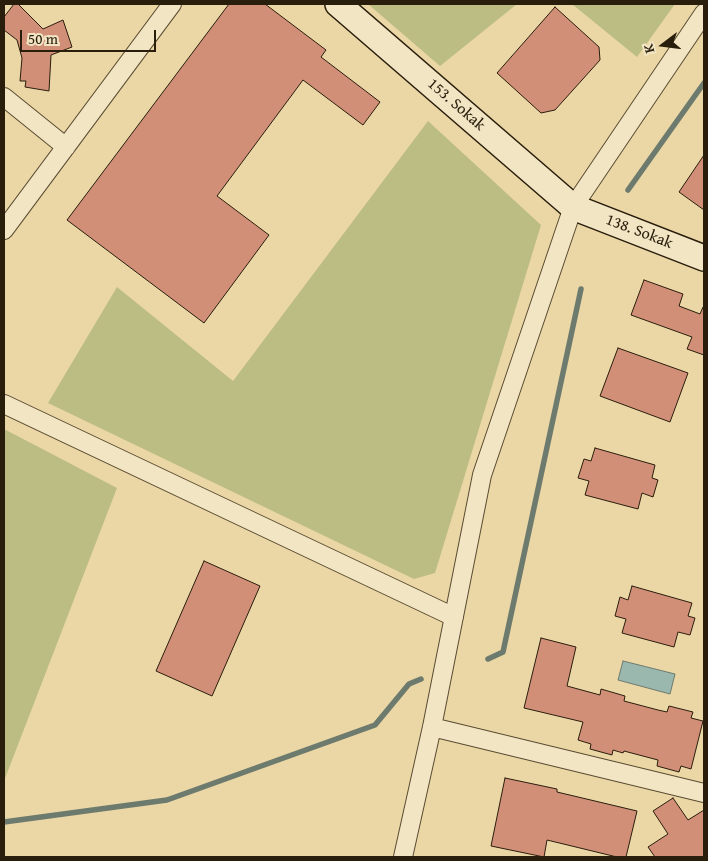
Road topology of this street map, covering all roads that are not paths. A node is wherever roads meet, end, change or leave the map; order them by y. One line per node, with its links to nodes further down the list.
1 (172, 4): 5 (street)
2 (338, 4): 6 (street, 153. Sokak)
3 (704, 13): 6 (street)
4 (4, 97): 5 (street)
5 (66, 147): 7 (street)
6 (573, 207): 8 (street, 138. Sokak); 10 (street)
7 (4, 230)
8 (704, 258)
9 (4, 404): 10 (street)
10 (454, 617): 11 (street)
11 (432, 727): 12 (street); 13 (street)
12 (704, 792)
13 (403, 857)

